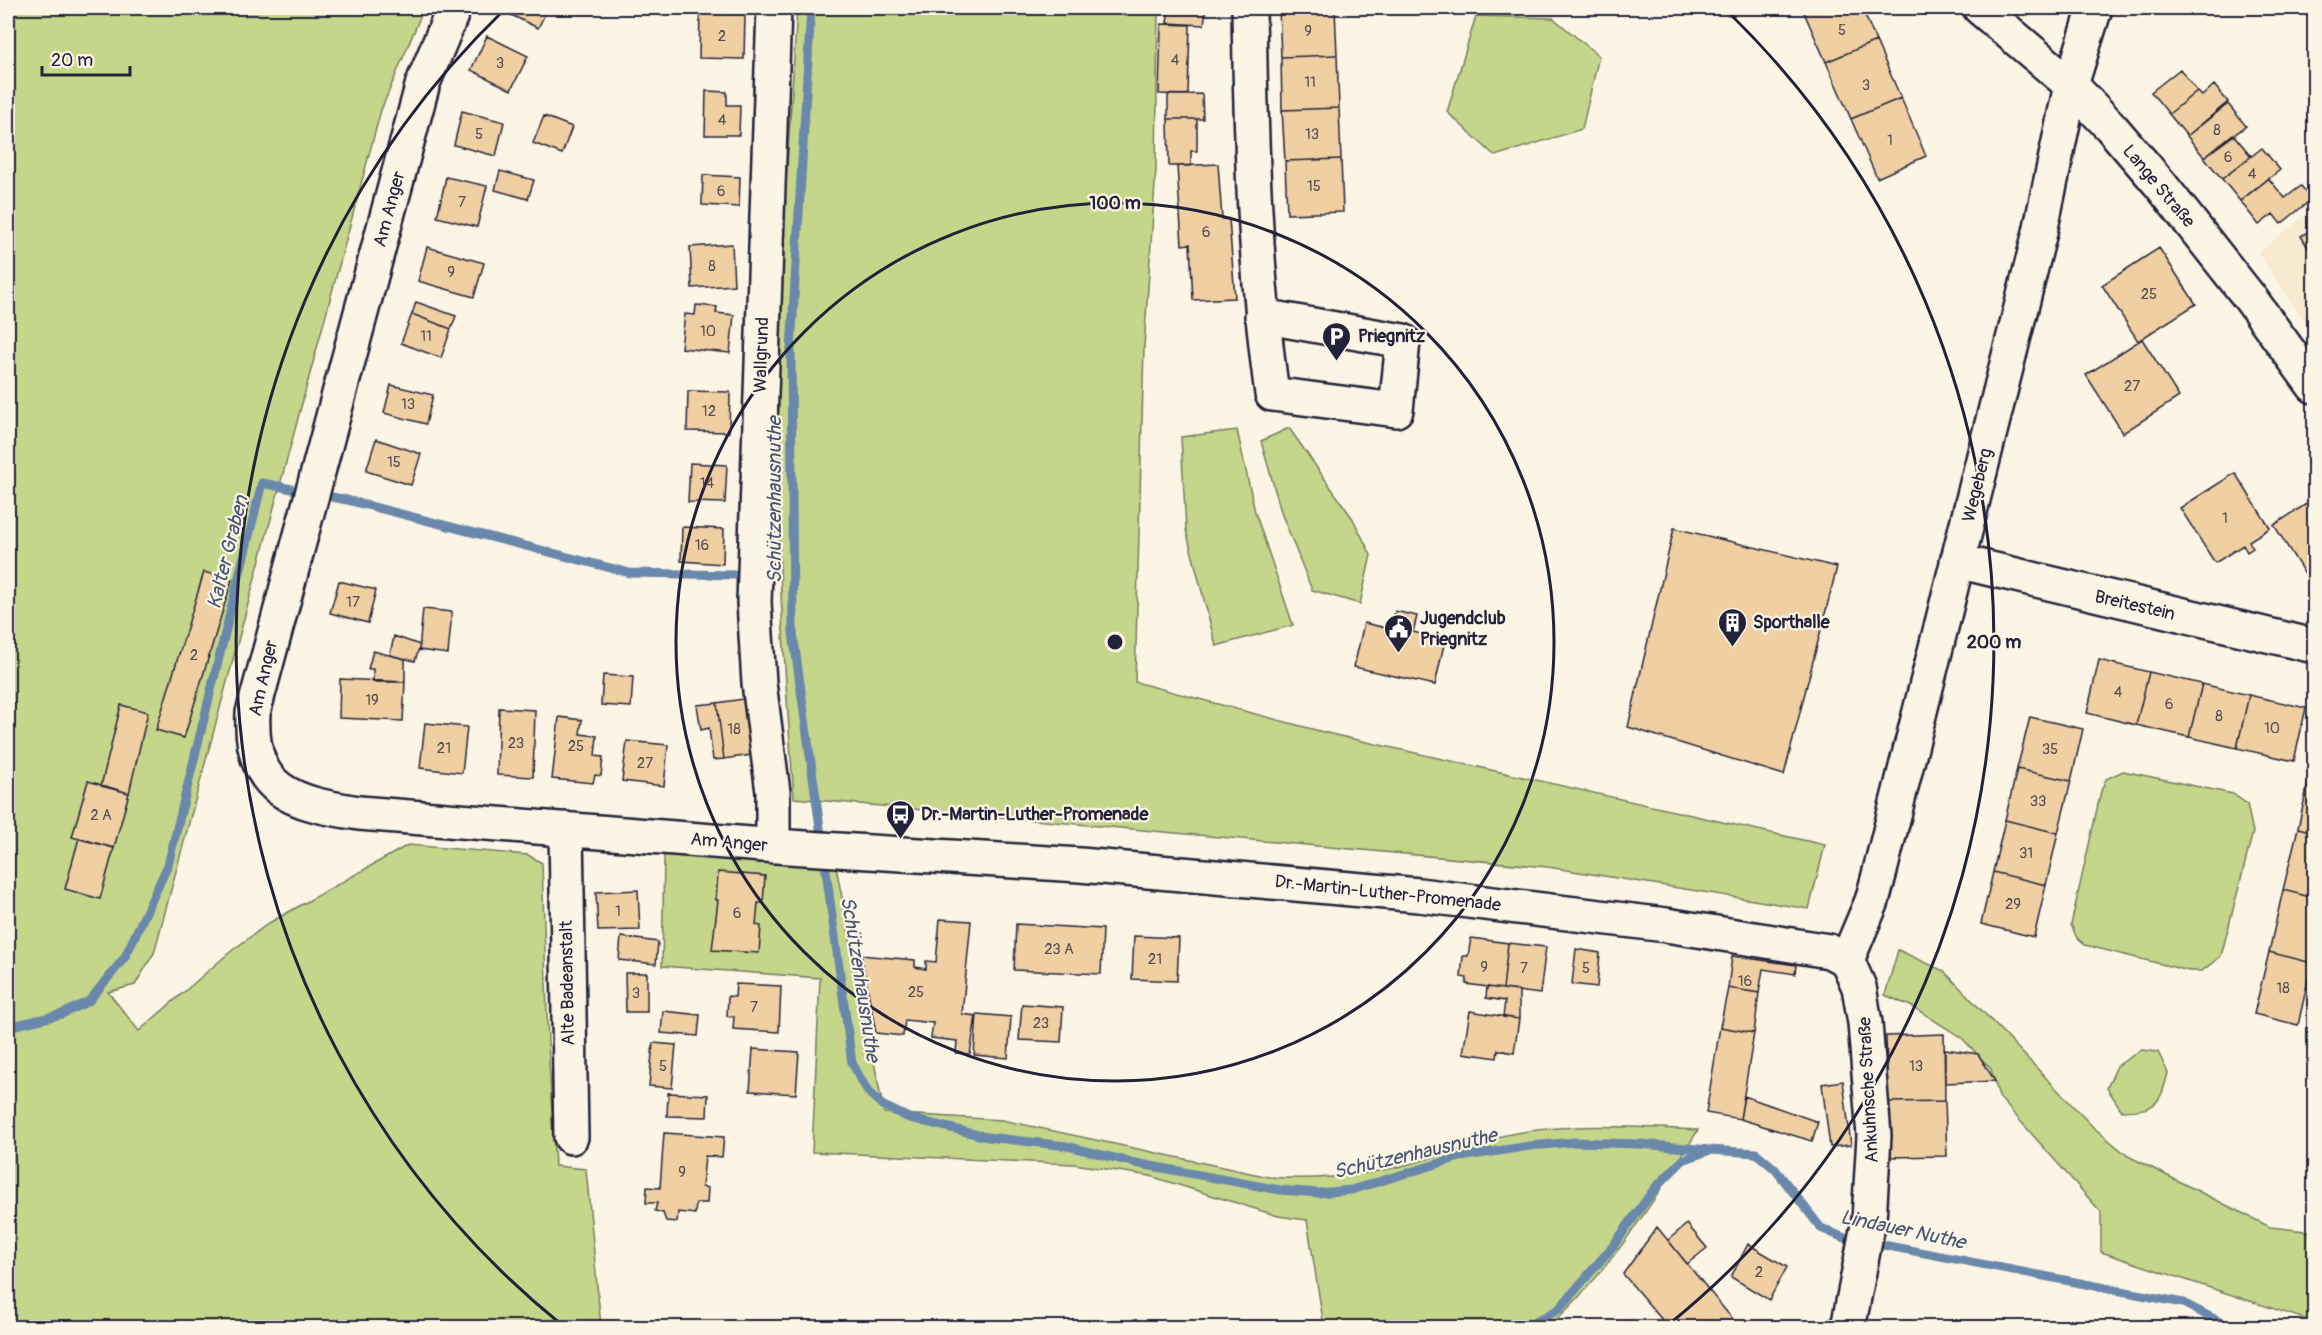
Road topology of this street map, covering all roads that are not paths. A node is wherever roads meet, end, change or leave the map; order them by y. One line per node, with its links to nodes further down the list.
1 (454, 8): 11 (street, Am Anger)
2 (774, 8): 12 (street, Wallgrund)
3 (1249, 8): 7 (street)
4 (1980, 8): 6 (street, Lange Straße)
5 (2095, 8): 6 (street, Wegeberg)
6 (2071, 85): 8 (street, Lange Straße); 9 (street, Wegeberg)
7 (1262, 316): 7 (street)
8 (2314, 386)
9 (1957, 561): 10 (street, Breitestein); 14 (street, Wegeberg)
10 (2314, 646)
11 (566, 829): 12 (street, Am Anger); 15 (street, Alte Badeanstalt)
12 (781, 846): 13 (street, Am Anger)
13 (851, 851): 14 (street, Dr.-Martin-Luther-Promenade)
14 (1848, 960): 16 (street, Ankuhnsche Straße)
15 (571, 1137)
16 (1848, 1328)

